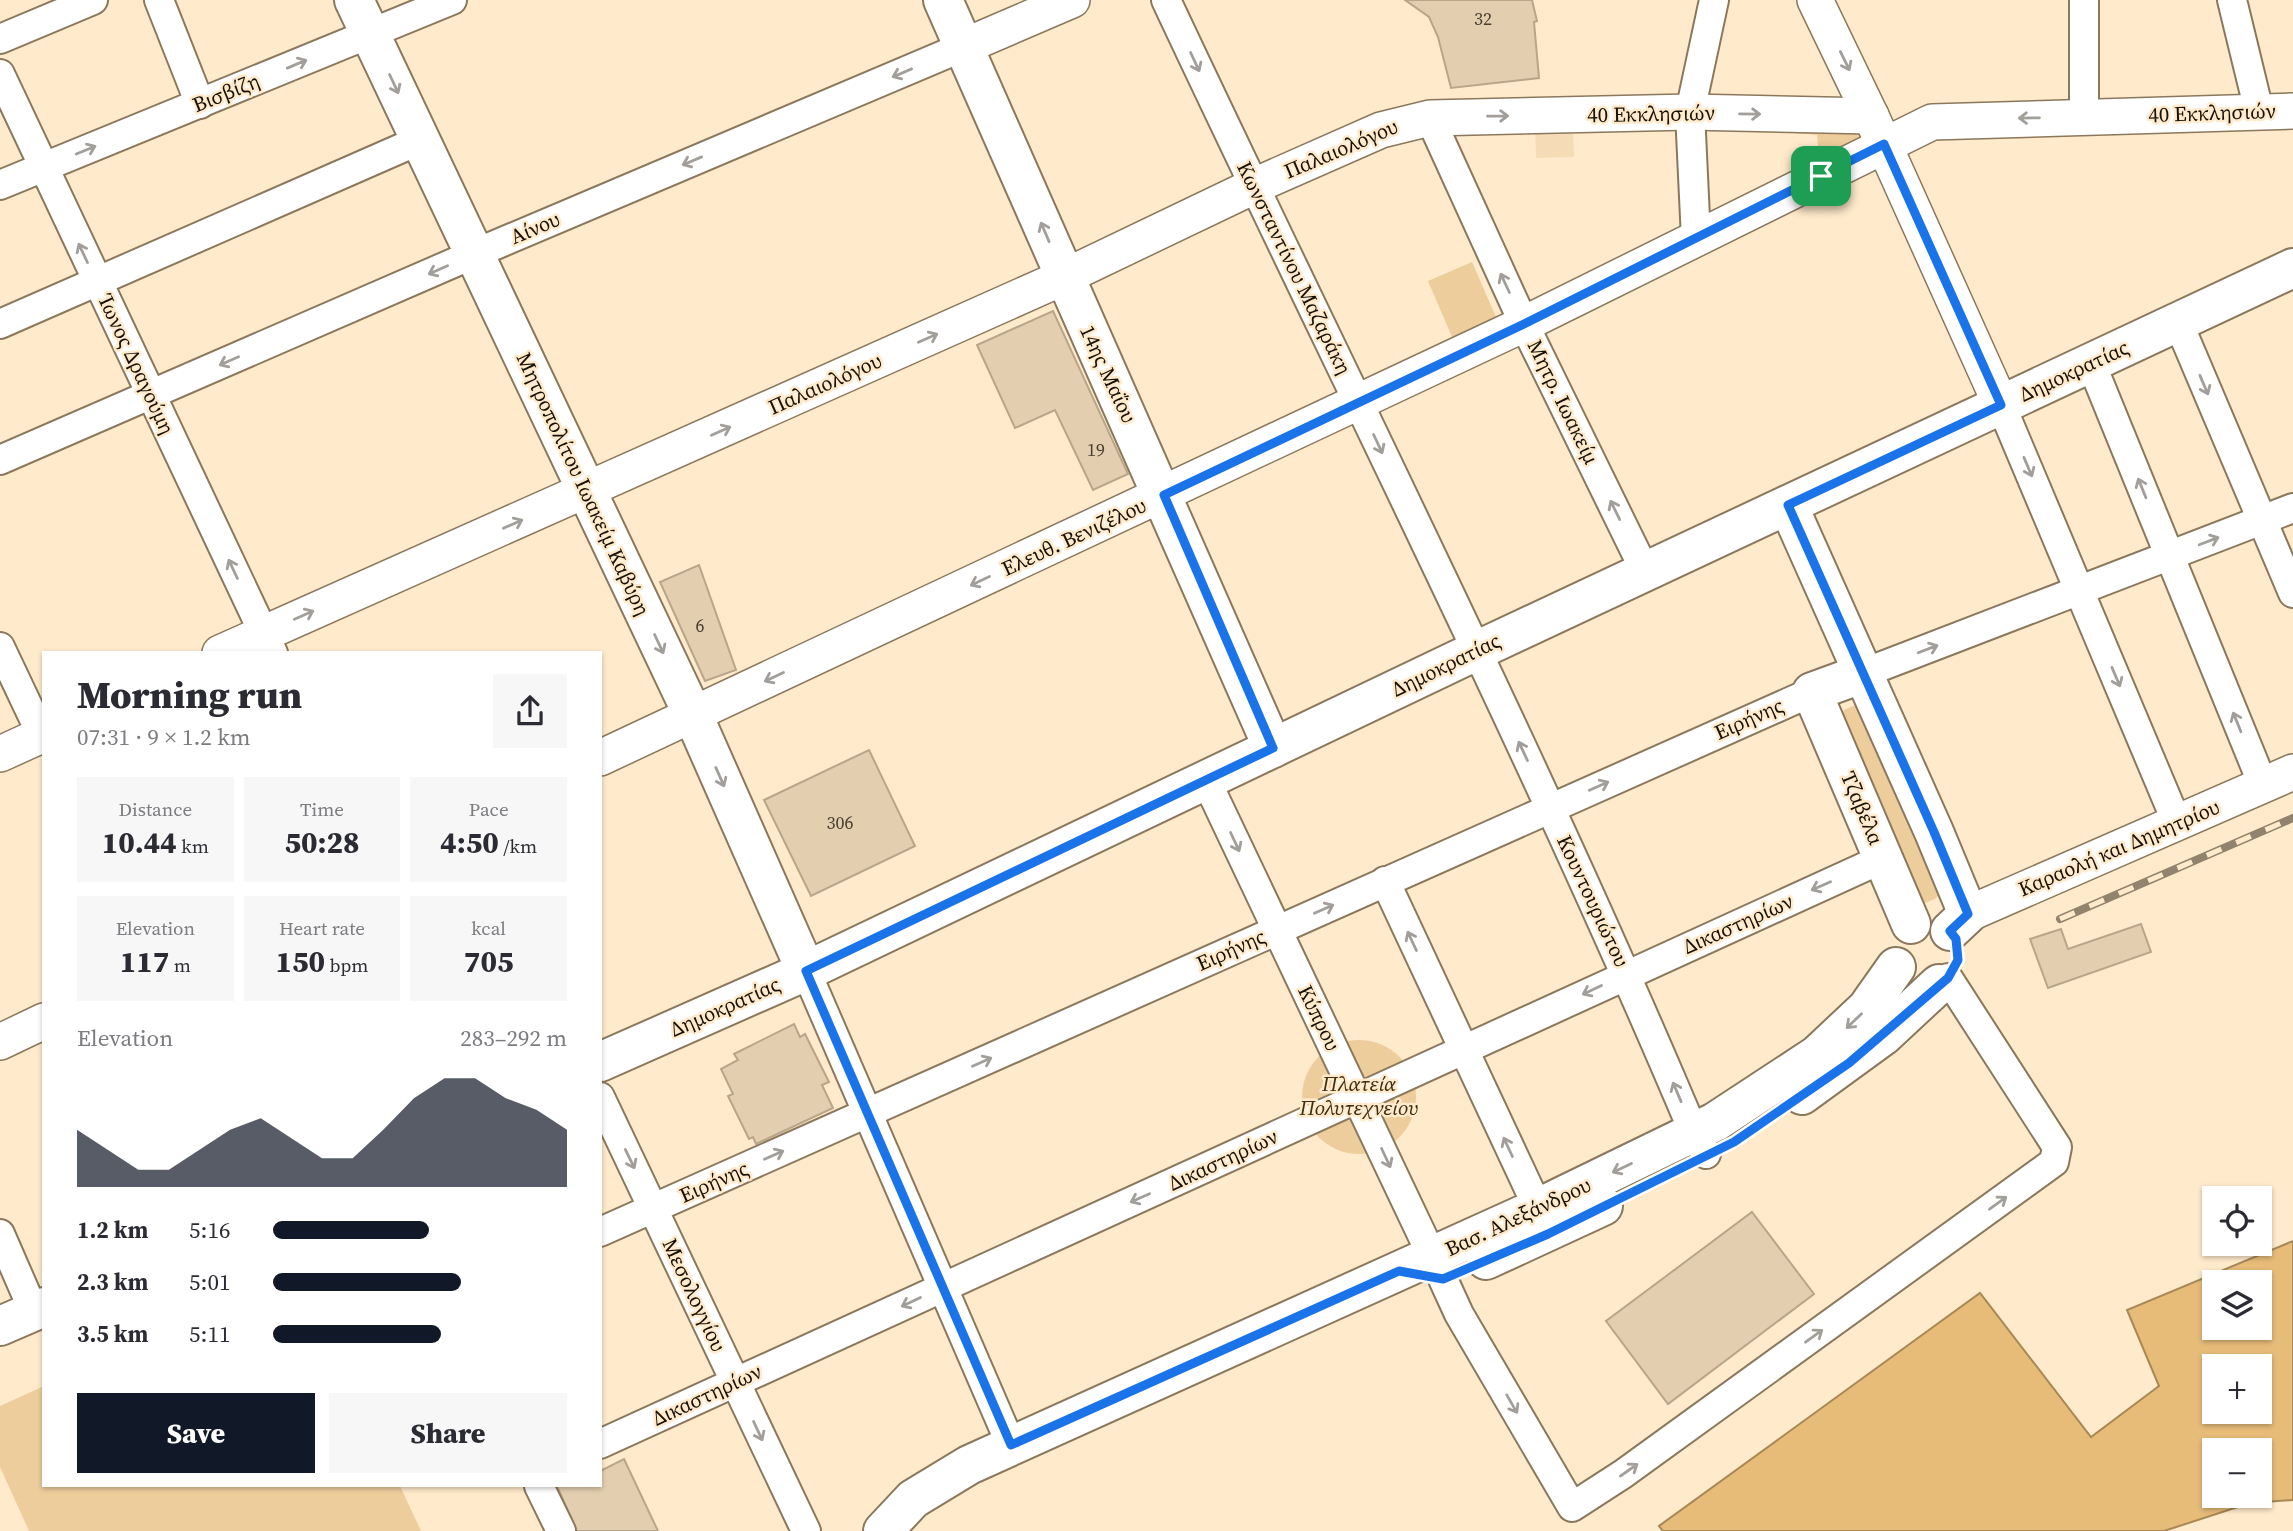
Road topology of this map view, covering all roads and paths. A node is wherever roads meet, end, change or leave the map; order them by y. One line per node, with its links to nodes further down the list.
1 (93, 0): 12 (street)
2 (159, 0): 15 (street)
3 (452, 0): 11 (street, Βισβίζη)
4 (943, 0): 13 (main road, 14ης Μαΐου)
5 (1072, 0): 13 (street, Αίνου)
6 (1166, 0): 25 (street, Κωνσταντίνου Μαζαράκη, one-way to 25)
7 (1714, 0): 18 (street)
8 (1815, 0): 21 (street, one-way to 21)
9 (2084, 0): 20 (street)
10 (2232, 0): 16 (street)
11 (362, 17): 15 (street, Βισβίζη, one-way to 11); 22 (main road, Μητροπολίτου Ιωακείμ Καβύρη, one-way to 22)
12 (0, 39)
13 (965, 46): 27 (street, Αίνου, one-way to 27); 29 (main road, 14ης Μαΐου, one-way to 13)
14 (0, 74): 23 (street, Ίωνος Δραγούμη)
15 (200, 104): 23 (street, Βισβίζη, one-way to 15)
16 (2259, 111): 17 (street, 40 Εκκλησιών); 20 (street, 40 Εκκλησιών)
17 (2293, 111)
18 (1690, 112): 19 (street, 40 Εκκλησιών, one-way to 18); 21 (street, 40 Εκκλησιών, one-way to 21); 26 (street)
19 (1430, 117): 25 (street, Παλαιολόγου); 33 (street, Μητρ. Ιωακείμ, one-way to 19)
20 (2084, 117): 21 (street, 40 Εκκλησιών, one-way to 21)
21 (1878, 130): 26 (street, Ελευθ. Βενιζέλου); 37 (street)
22 (420, 140): 27 (main road, Μητροπολίτου Ιωακείμ Καβύρη); 30 (street)
23 (43, 167): 24 (street, Βισβίζη); 30 (street, Ίωνος Δραγούμη, one-way to 23)
24 (0, 185)
25 (1254, 187): 29 (street, Παλαιολόγου); 36 (street, Κωνσταντίνου Μαζαράκη)
26 (1696, 239): 33 (street, Ελευθ. Βενιζέλου)
27 (474, 254): 35 (street, Αίνου, one-way to 35); 39 (main road, Μητροπολίτου Ιωακείμ Καβύρη)
28 (2293, 268): 31 (main road, Δημοκρατίας)
29 (1064, 277): 39 (street, Παλαιολόγου, one-way to 29); 40 (main road, 14ης Μαΐου)
30 (97, 283): 32 (street); 35 (street, Ίωνος Δραγούμη)
31 (2178, 322): 34 (main road, Δημοκρατίας); 43 (street, one-way to 43)
32 (0, 324)
33 (1524, 324): 36 (street, Ελευθ. Βενιζέλου); 45 (street, Μητρ. Ιωακείμ, one-way to 33)
34 (2091, 363): 37 (main road, Δημοκρατίας); 44 (street, one-way to 34)
35 (150, 395): 38 (street, Αίνου); 48 (street, Ίωνος Δραγούμη, one-way to 35)
36 (1359, 402): 40 (street, Ελευθ. Βενιζέλου); 51 (street, Κωνσταντίνου Μαζαράκη, one-way to 51)
37 (2001, 405): 41 (main road, Δημοκρατίας); 46 (street, one-way to 46)
38 (0, 460)
39 (587, 491): 48 (street, Παλαιολόγου, one-way to 39); 54 (main road, Μητροπολίτου Ιωακείμ Καβύρη, one-way to 54)
40 (1164, 495): 54 (street, Ελευθ. Βενιζέλου, one-way to 54); 57 (main road, 14ης Μαΐου)
41 (1788, 505): 45 (main road, Δημοκρατίας); 52 (main road)
42 (2293, 508): 43 (street)
43 (2262, 520): 44 (street, one-way to 43); 47 (street)
44 (2170, 557): 46 (street); 60 (street, one-way to 44)
45 (1645, 571): 51 (main road, Δημοκρατίας)
46 (2081, 592): 52 (street, one-way to 46); 63 (street, one-way to 63)
47 (2293, 593)
48 (268, 643): 50 (street, Παλαιολόγου)
49 (0, 647): 55 (street)
50 (230, 651)
51 (1476, 651): 57 (main road, Δημοκρατίας); 62 (street, Κουντουριώτου, one-way to 51)
52 (1864, 673): 53 (main road, Ειρήνης); 66 (main road)
53 (1812, 692): 62 (street, Ειρήνης, one-way to 53); 64 (main road, Τζαβέλα)
54 (692, 715): 59 (street, Ελευθ. Βενιζέλου); 70 (main road, Μητροπολίτου Ιωακείμ Καβύρη, one-way to 70)
55 (42, 735)
56 (42, 737): 58 (street)
57 (1273, 748): 61 (main road, Δημοκρατίας)
58 (0, 754)
59 (602, 757)
60 (2278, 779): 63 (street, Καραολή και Δημητρίου)
61 (1206, 780): 68 (street, Κύπρου, one-way to 68); 70 (main road, Δημοκρατίας)
62 (1550, 807): 65 (street, Ειρήνης); 71 (street, Κουντουριώτου)
63 (2177, 823): 66 (street, Καραολή και Δημητρίου)
64 (1884, 858): 67 (main road, Τζαβέλα); 71 (street, Δικαστηρίων, one-way to 71)
65 (1385, 881): 68 (street, Ειρήνης, one-way to 65); 75 (street, one-way to 65)
66 (1959, 922): 67 (main road); 72 (main road)
67 (1911, 924): 69 (main road)
68 (1277, 930): 77 (street, Κύπρου); 79 (street, Ειρήνης, one-way to 68)
69 (1896, 967): 72 (main road); 80 (main road, Βασ. Αλεξάνδρου, one-way to 80)
70 (806, 971): 76 (main road, Δημοκρατίας); 79 (street)
71 (1627, 974): 75 (street, Δικαστηρίων, one-way to 75); 80 (street, Κουντουριώτου, one-way to 71)
72 (1943, 981): 80 (main road, Βασ. Αλεξάνδρου); 85 (street, Κύπρου, one-way to 72)
73 (42, 1022): 74 (street)
74 (0, 1042)
75 (1462, 1050): 77 (street, Δικαστηρίων); 82 (street, one-way to 75)
76 (602, 1061)
77 (1358, 1098): 85 (street, Κύπρου, one-way to 85); 86 (street, Δικαστηρίων, one-way to 86)
78 (602, 1101): 81 (street, Μεσολογγίου, one-way to 81)
79 (868, 1113): 81 (street, Ειρήνης, one-way to 79); 86 (street)
80 (1700, 1144): 82 (main road, Βασ. Αλεξάνδρου, one-way to 82); 85 (main road, Βασ. Αλεξάνδρου)
81 (654, 1209): 83 (street, Ειρήνης); 88 (street, Μεσολογγίου)
82 (1538, 1209): 85 (main road, Βασ. Αλεξάνδρου)
83 (602, 1232)
84 (0, 1234): 87 (street)
85 (1425, 1269): 90 (main road, Βασ. Αλεξάνδρου)
86 (943, 1287): 88 (street, Δικαστηρίων, one-way to 88); 90 (street)
87 (26, 1315)
88 (735, 1382): 89 (street, Δικαστηρίων); 93 (street, Μεσολογγίου, one-way to 93)
89 (602, 1443)
90 (1011, 1445): 94 (main road, Βασ. Αλεξάνδρου)
91 (539, 1487): 92 (street)
92 (561, 1531)
93 (806, 1531)
94 (883, 1531)

